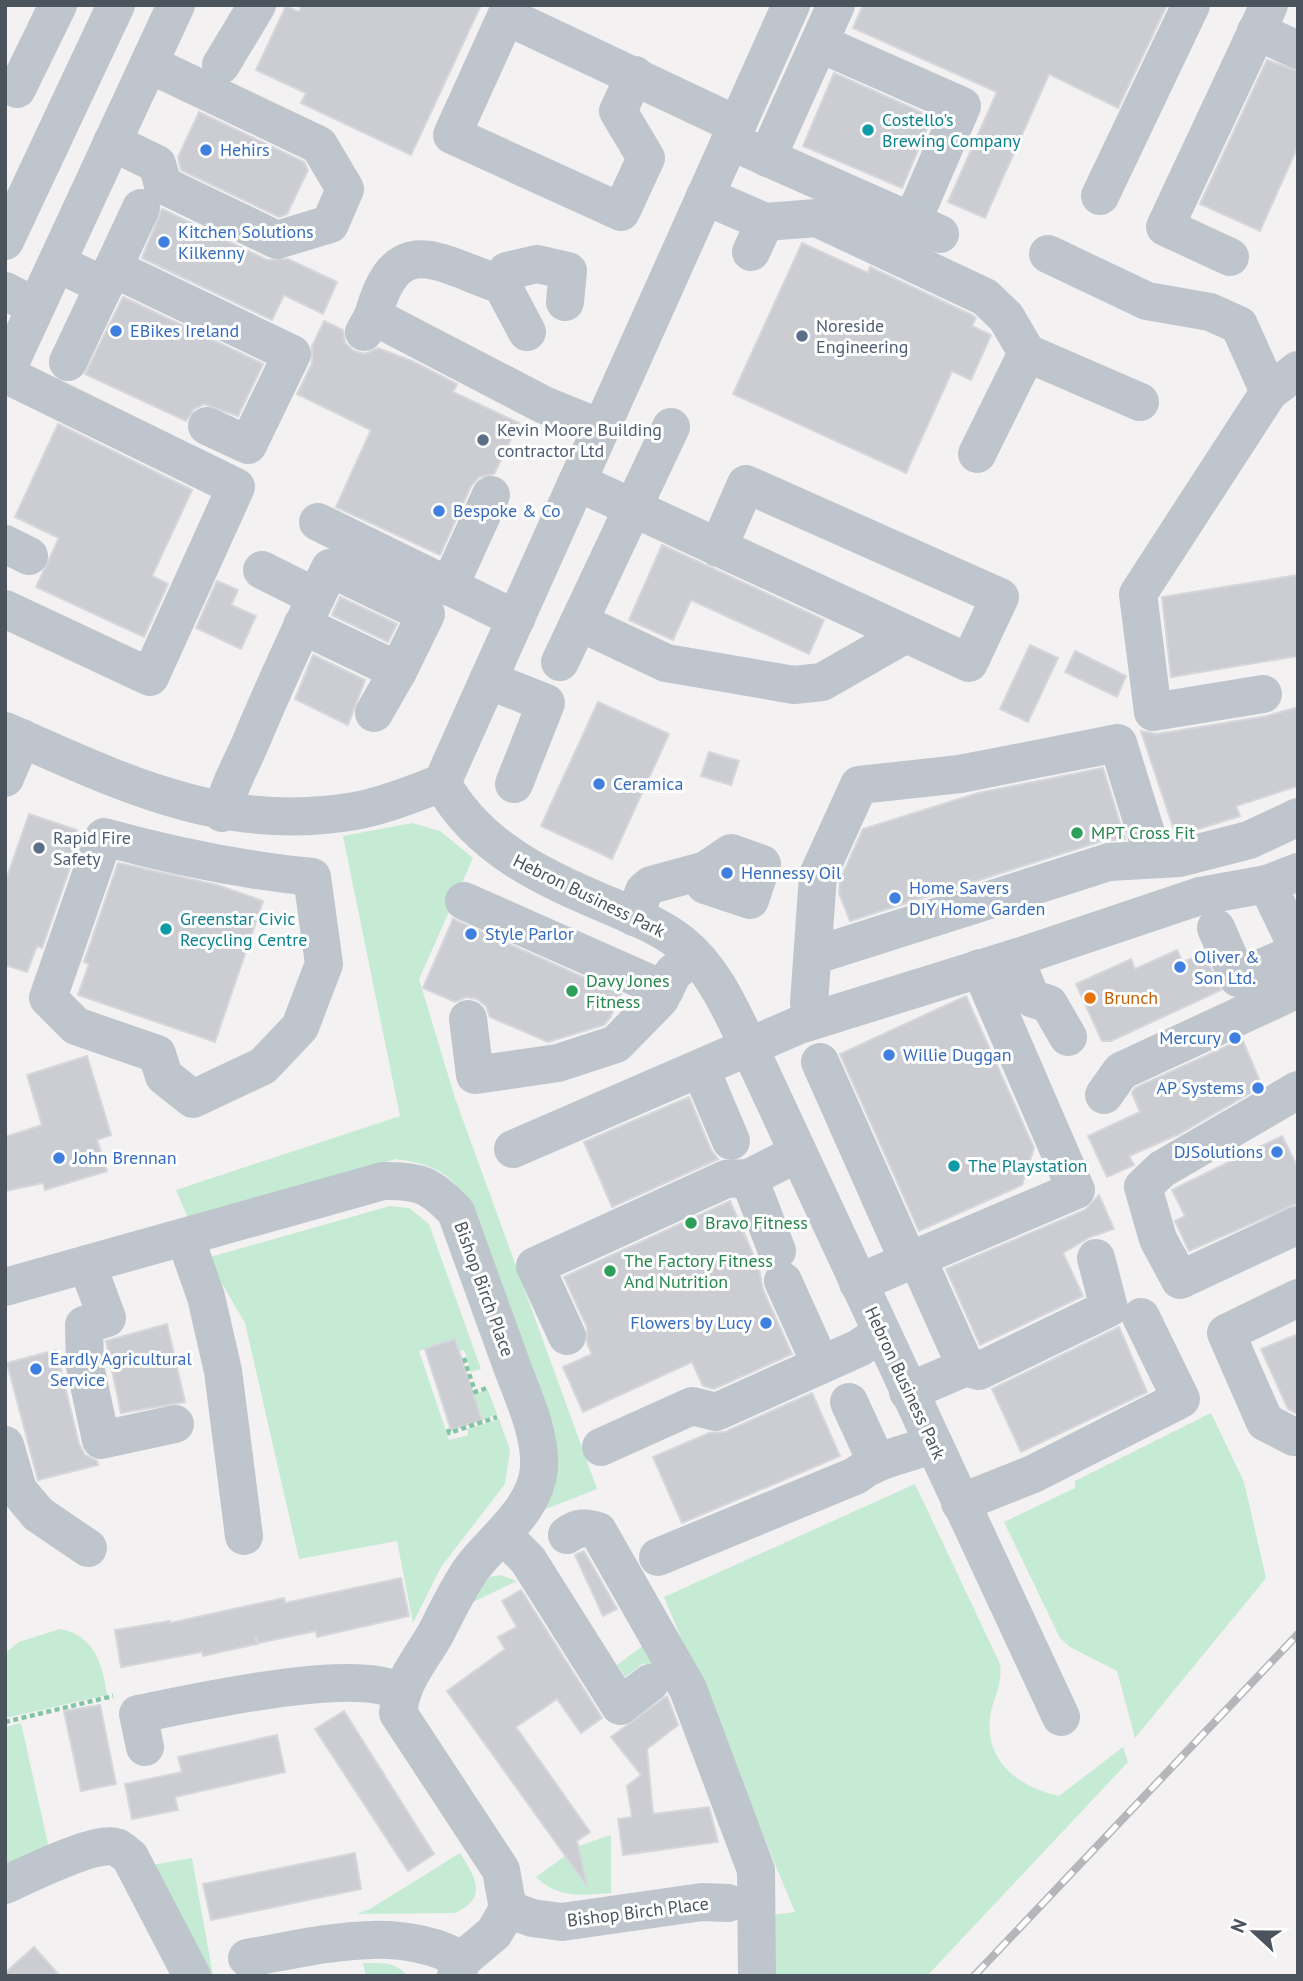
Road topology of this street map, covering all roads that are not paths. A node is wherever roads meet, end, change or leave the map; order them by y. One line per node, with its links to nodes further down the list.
1 (58, 5): 15 (street)
2 (116, 5): 16 (street)
3 (176, 5): 12 (street)
4 (257, 5): 13 (street)
5 (791, 5): 17 (street)
6 (836, 5): 10 (street)
7 (1191, 5): 21 (street)
8 (502, 10): 14 (street); 14 (street)
9 (1263, 18): 11 (street); 25 (street)
10 (819, 43): 19 (street); 19 (street)
11 (1298, 50)
12 (149, 64): 18 (street); 18 (street)
13 (221, 65)
14 (635, 75): 17 (street)
15 (11, 86): 16 (street)
16 (64, 116): 23 (street)
17 (733, 133): 19 (street); 20 (street)
18 (112, 142): 26 (street)
19 (767, 158)
20 (705, 196): 32 (street); 39 (street)
21 (1100, 196)
22 (141, 208): 27 (street)
23 (5, 242)
24 (1048, 254): 35 (street)
25 (1230, 257)
26 (57, 263): 27 (street); 29 (street)
27 (108, 277): 33 (street); 37 (street)
28 (502, 285): 30 (street); 31 (street); 39 (street)
29 (21, 299): 34 (street)
30 (565, 302)
31 (527, 332)
32 (1027, 353): 36 (street); 40 (street)
33 (68, 362)
34 (5, 374): 48 (street)
35 (1283, 381): 57 (street)
36 (1140, 402)
37 (207, 426)
38 (671, 427): 43 (street)
39 (601, 428): 41 (street)
40 (977, 454)
41 (577, 482): 43 (street); 50 (street)
42 (491, 495): 47 (street)
43 (633, 508): 45 (street); 51 (street)
44 (318, 523): 47 (street)
45 (718, 548): 52 (street); 52 (street)
46 (262, 570): 49 (street)
47 (449, 587): 50 (street)
48 (5, 609)
49 (309, 611): 54 (street); 54 (street); 64 (street)
50 (516, 619): 55 (street)
51 (579, 622): 52 (street); 53 (street)
52 (906, 635)
53 (560, 662)
54 (398, 671): 58 (street)
55 (488, 680): 62 (street); 63 (street)
56 (1263, 694): 57 (street)
57 (1153, 712): 59 (street)
58 (374, 713)
59 (1091, 722)
60 (13, 735): 61 (street); 64 (street)
61 (5, 778)
62 (442, 783): 65 (street); 73 (street, Hebron Business Park)
63 (514, 784)
64 (204, 807): 65 (street); 67 (street)
65 (299, 815): 70 (street)
66 (1298, 817): 68 (street)
67 (168, 855): 70 (street); 70 (street)
68 (1154, 859): 77 (street); 77 (street)
69 (706, 870): 73 (street)
70 (312, 877)
71 (1282, 878): 75 (street); 78 (street)
72 (464, 901): 80 (street)
73 (634, 917): 76 (street, Hebron Business Park)
74 (1216, 929): 75 (street)
75 (1298, 951)
76 (694, 956): 80 (street); 84 (street, Hebron Business Park)
77 (813, 956): 82 (street)
78 (998, 963): 82 (street); 83 (street); 97 (street)
79 (1298, 989): 88 (street)
80 (665, 990): 81 (street)
81 (468, 1019)
82 (815, 1020): 84 (street)
83 (1068, 1038)
84 (750, 1049): 86 (street); 91 (street, Hebron Business Park)
85 (820, 1062): 97 (street)
86 (701, 1070): 89 (street); 90 (street)
87 (1298, 1090): 93 (street)
88 (1104, 1094)
89 (731, 1141)
90 (513, 1149)
91 (798, 1153): 92 (street); 98 (street, Hebron Business Park)
92 (749, 1178): 103 (street); 104 (street)
93 (1298, 1225)
94 (185, 1237): 96 (street, Bishop Birch Place); 115 (street, Bishop Birch Place); 117 (street)
95 (1096, 1258): 105 (street)
96 (87, 1264): 99 (street, Bishop Birch Place); 108 (street)
97 (917, 1268): 98 (street); 105 (street)
98 (858, 1283): 102 (street, Hebron Business Park)
99 (5, 1287)
100 (1298, 1298): 109 (street)
101 (1140, 1317): 114 (street)
102 (881, 1333): 104 (street); 106 (street, Hebron Business Park)
103 (567, 1336)
104 (821, 1366): 112 (street)
105 (966, 1367): 106 (street)
106 (908, 1392): 110 (street, Hebron Business Park)
107 (849, 1402): 113 (street)
108 (174, 1424)
109 (1298, 1436)
110 (933, 1444): 113 (street); 114 (street, Hebron Business Park)
111 (5, 1445): 118 (street)
112 (600, 1447)
113 (876, 1461): 119 (street)
114 (960, 1503): 122 (street, Hebron Business Park)
115 (503, 1535): 120 (street); 121 (street, Bishop Birch Place)
116 (567, 1535): 130 (street)
117 (244, 1536)
118 (88, 1548)
119 (659, 1557)
120 (650, 1683)
121 (400, 1692): 123 (street); 126 (street)
122 (1061, 1717)
123 (145, 1747)
124 (5, 1885): 129 (street)
125 (728, 1903): 126 (street, Bishop Birch Place)
126 (508, 1909): 128 (street)
127 (247, 1958): 128 (street)
128 (459, 1968)
129 (192, 1976)
130 (757, 1976)

